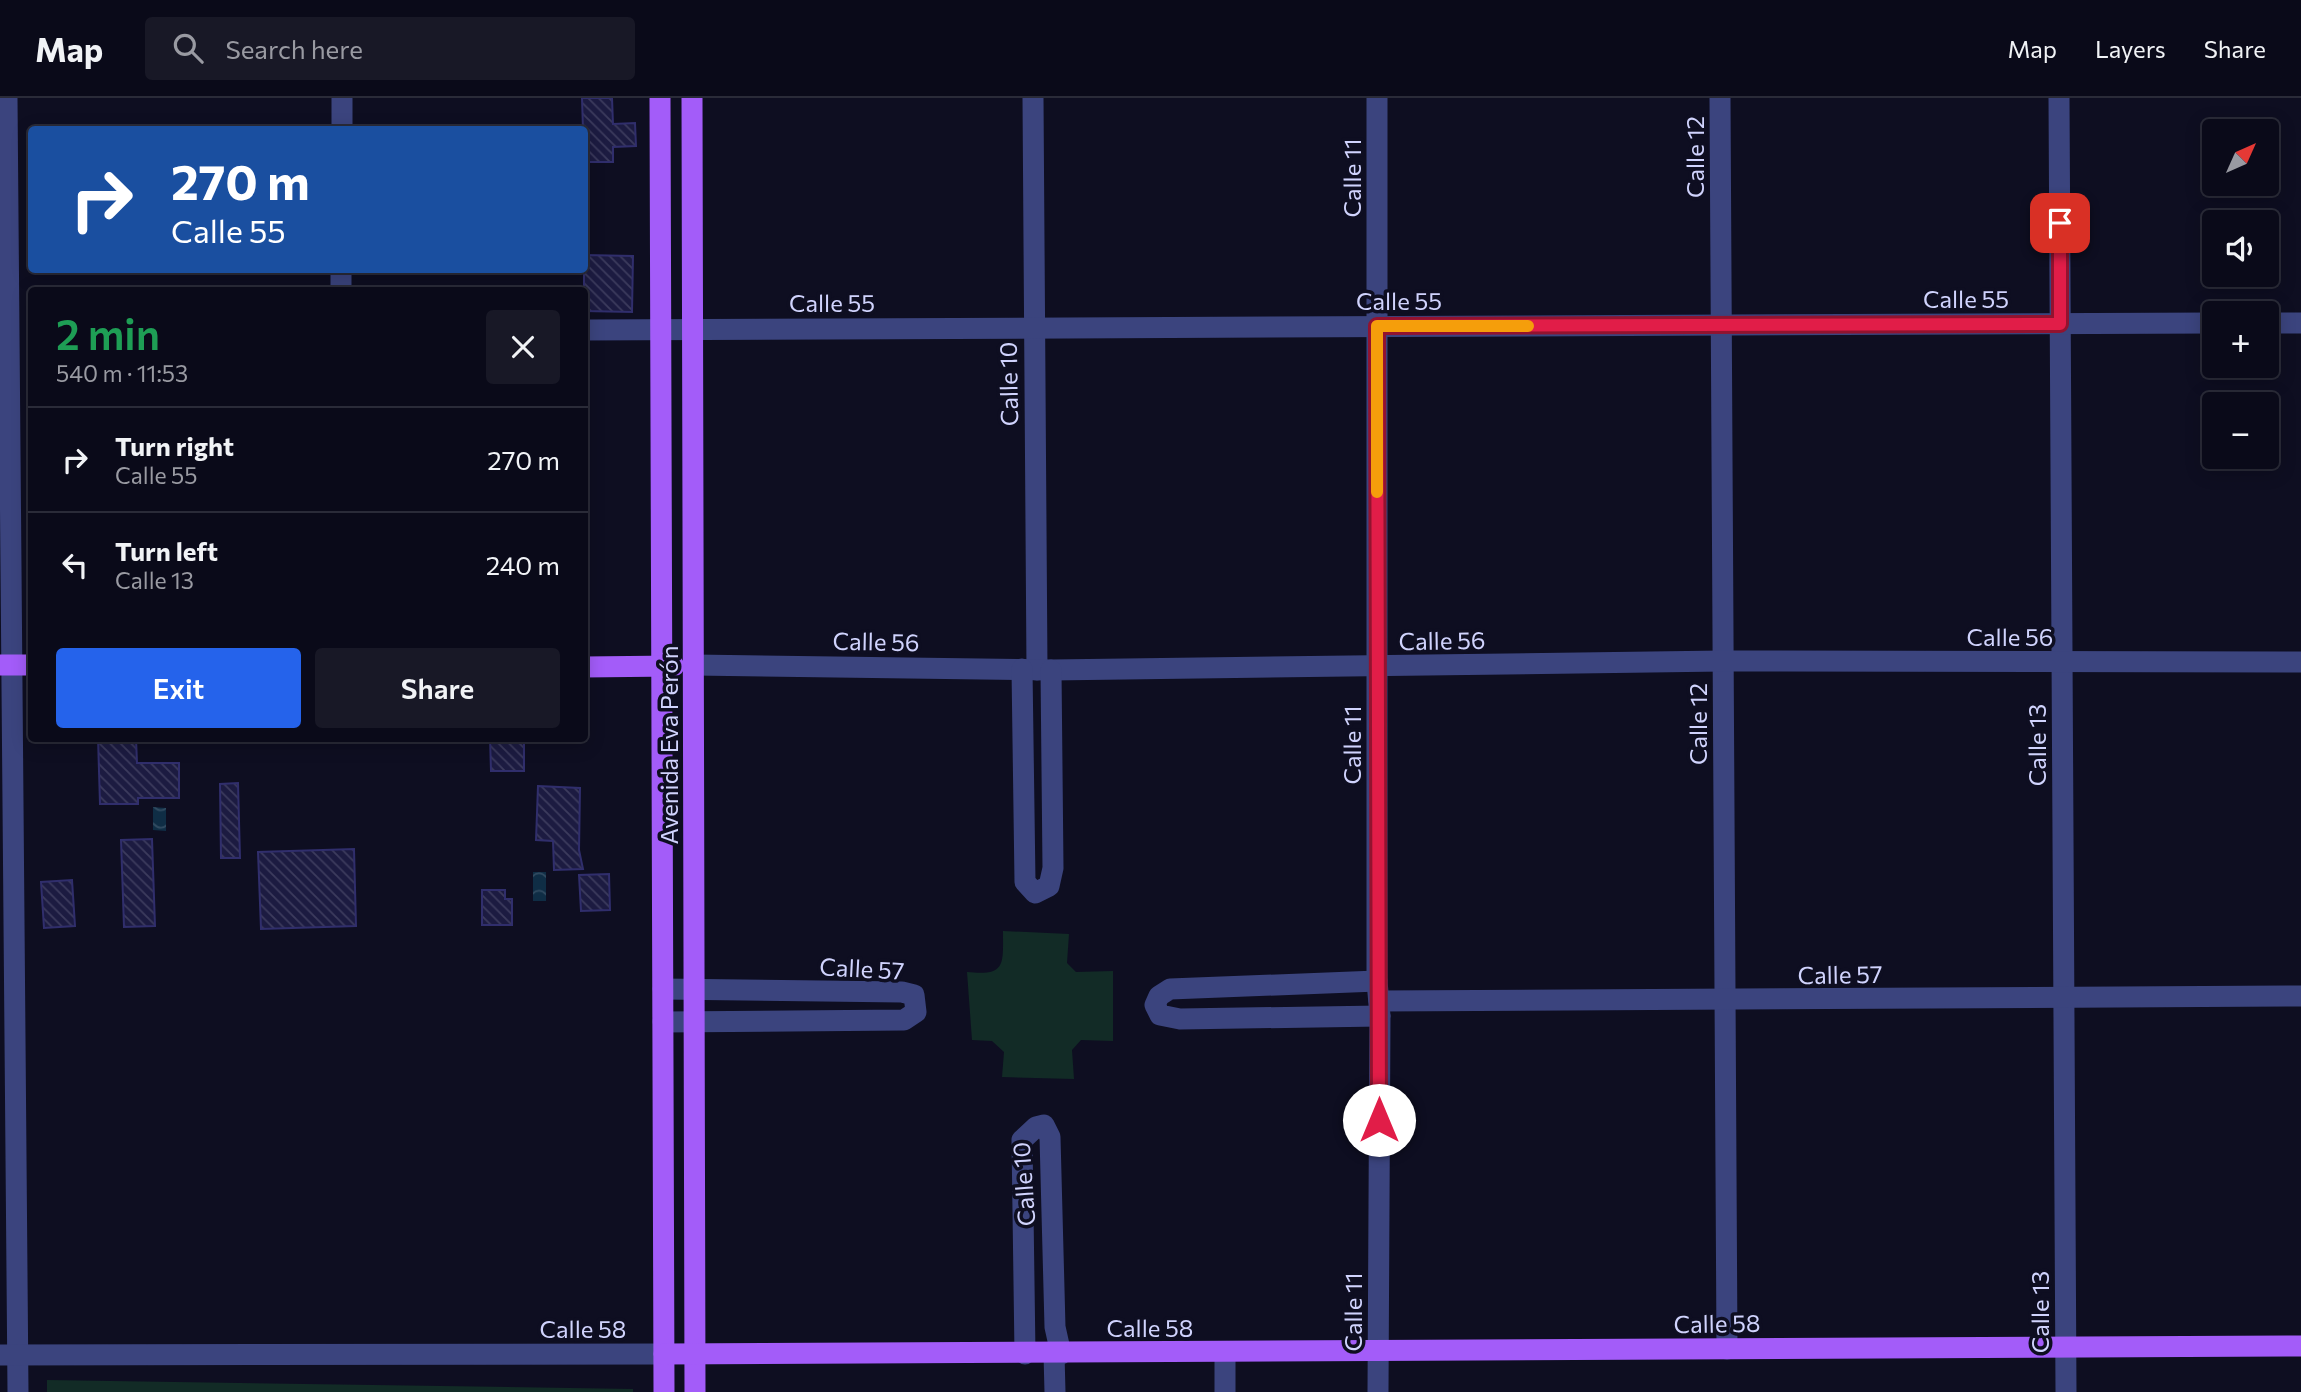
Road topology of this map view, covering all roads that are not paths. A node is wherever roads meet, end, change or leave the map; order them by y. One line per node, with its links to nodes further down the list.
1 (6, 98): 23 (street)
2 (342, 98): 9 (street)
3 (660, 98): 19 (main road, Avenida Eva Perón)
4 (692, 98): 17 (main road, Avenida Eva Perón)
5 (1033, 98): 16 (street, Calle 10)
6 (1377, 98): 15 (street, Calle 11)
7 (1720, 98): 14 (street, Calle 12)
8 (2059, 98): 13 (street, Calle 13)
9 (342, 126)
10 (2202, 323): 13 (street, Calle 55)
11 (2279, 323): 12 (street)
12 (2301, 323)
13 (2060, 324): 14 (street, Calle 55); 21 (street, Calle 13)
14 (1721, 325): 15 (street, Calle 55); 20 (street, Calle 12)
15 (1377, 326): 16 (street, Calle 55); 27 (street, Calle 11)
16 (1033, 328): 17 (street, Calle 55); 28 (street, Calle 10)
17 (692, 329): 19 (street, Calle 55); 24 (main road, Avenida Eva Perón)
18 (588, 330): 19 (street, Calle 55)
19 (661, 330): 26 (main road, Avenida Eva Perón)
20 (1723, 662): 21 (street, Calle 56); 27 (street, Calle 56); 34 (street, Calle 12)
21 (2062, 662): 22 (street, Calle 56); 32 (street, Calle 13)
22 (2301, 662)
23 (14, 665): 46 (street)
24 (694, 666): 26 (main road, Calle 56); 28 (street, Calle 56); 30 (main road, Avenida Eva Perón)
25 (588, 667): 26 (main road, Calle 56)
26 (662, 667): 29 (main road, Avenida Eva Perón)
27 (1377, 668): 28 (street, Calle 56); 33 (street, Calle 11)
28 (1037, 669): 28 (street, Calle 10)
29 (663, 989): 30 (street, Calle 57); 36 (main road, Avenida Eva Perón)
30 (695, 991): 35 (main road, Avenida Eva Perón); 35 (street, Calle 57)
31 (2301, 996): 32 (street, Calle 57)
32 (2064, 998): 34 (street, Calle 57); 37 (street, Calle 13)
33 (1379, 1000): 33 (street, Calle 57); 34 (street, Calle 57); 42 (street, Calle 11)
34 (1725, 1002): 39 (street, Calle 12)
35 (694, 1021): 36 (street, Calle 57); 40 (main road, Avenida Eva Perón)
36 (663, 1022): 43 (main road, Avenida Eva Perón)
37 (2066, 1346): 38 (main road, Calle 58); 39 (main road, Calle 58); 53 (street, Calle 13)
38 (2301, 1346)
39 (1727, 1349): 42 (main road, Calle 58)
40 (695, 1353): 43 (main road, Calle 58); 44 (main road, Calle 58); 49 (main road, Avenida Eva Perón)
41 (1225, 1353): 42 (main road, Calle 58); 45 (main road, Calle 58); 51 (street)
42 (1377, 1353): 52 (street, Calle 11)
43 (664, 1354): 46 (street, Calle 58); 48 (main road, Avenida Eva Perón)
44 (1025, 1354): 45 (main road, Calle 58); 45 (street, Calle 10)
45 (1057, 1354): 50 (street, Calle 10)
46 (9, 1355): 47 (street)
47 (18, 1392)
48 (664, 1392)
49 (695, 1392)
50 (1055, 1392)
51 (1225, 1392)
52 (1378, 1392)
53 (2066, 1392)

